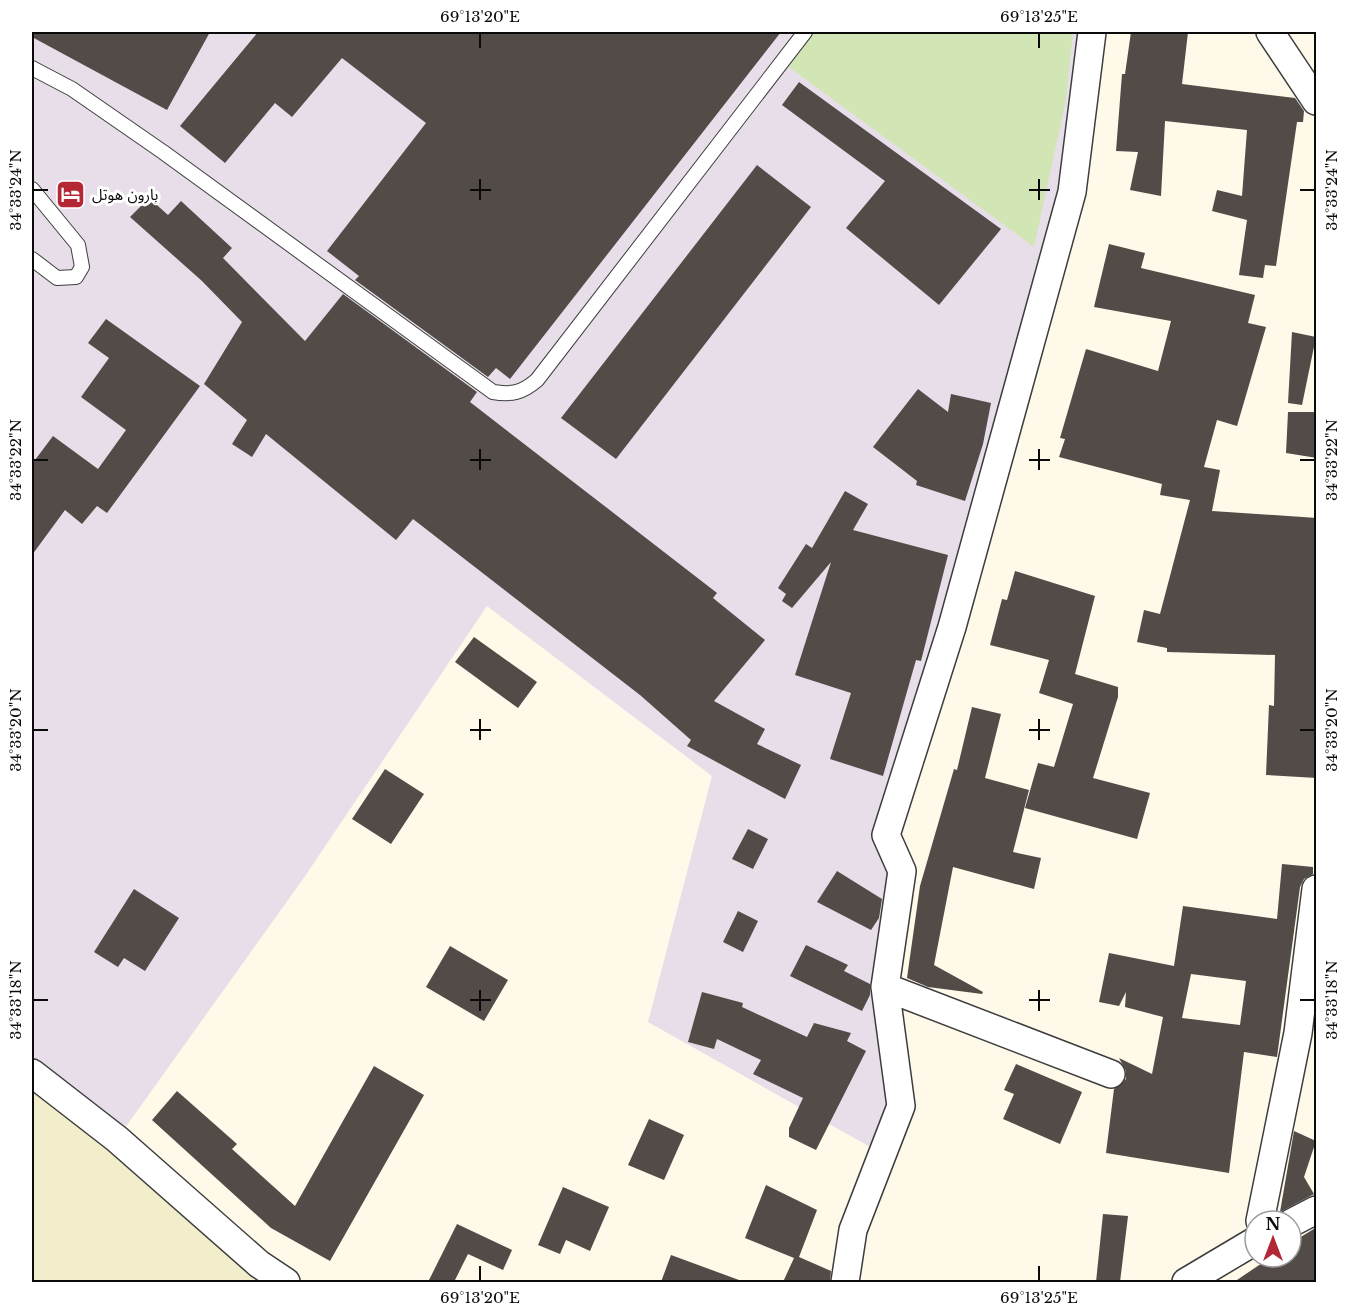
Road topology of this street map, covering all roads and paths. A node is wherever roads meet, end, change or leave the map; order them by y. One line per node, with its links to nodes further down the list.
1 (805, 32): 4 (lane)
2 (1092, 32): 9 (street)
3 (1270, 32): 5 (street)
4 (32, 68)
5 (1317, 101)
6 (32, 189): 7 (lane)
7 (32, 259)
8 (1317, 890): 12 (street)
9 (885, 987): 11 (street); 15 (street)
10 (32, 1073): 14 (street)
11 (1111, 1074)
12 (1262, 1209)
13 (1243, 1249): 16 (street)
14 (286, 1282)
15 (845, 1282)
16 (1186, 1282)

